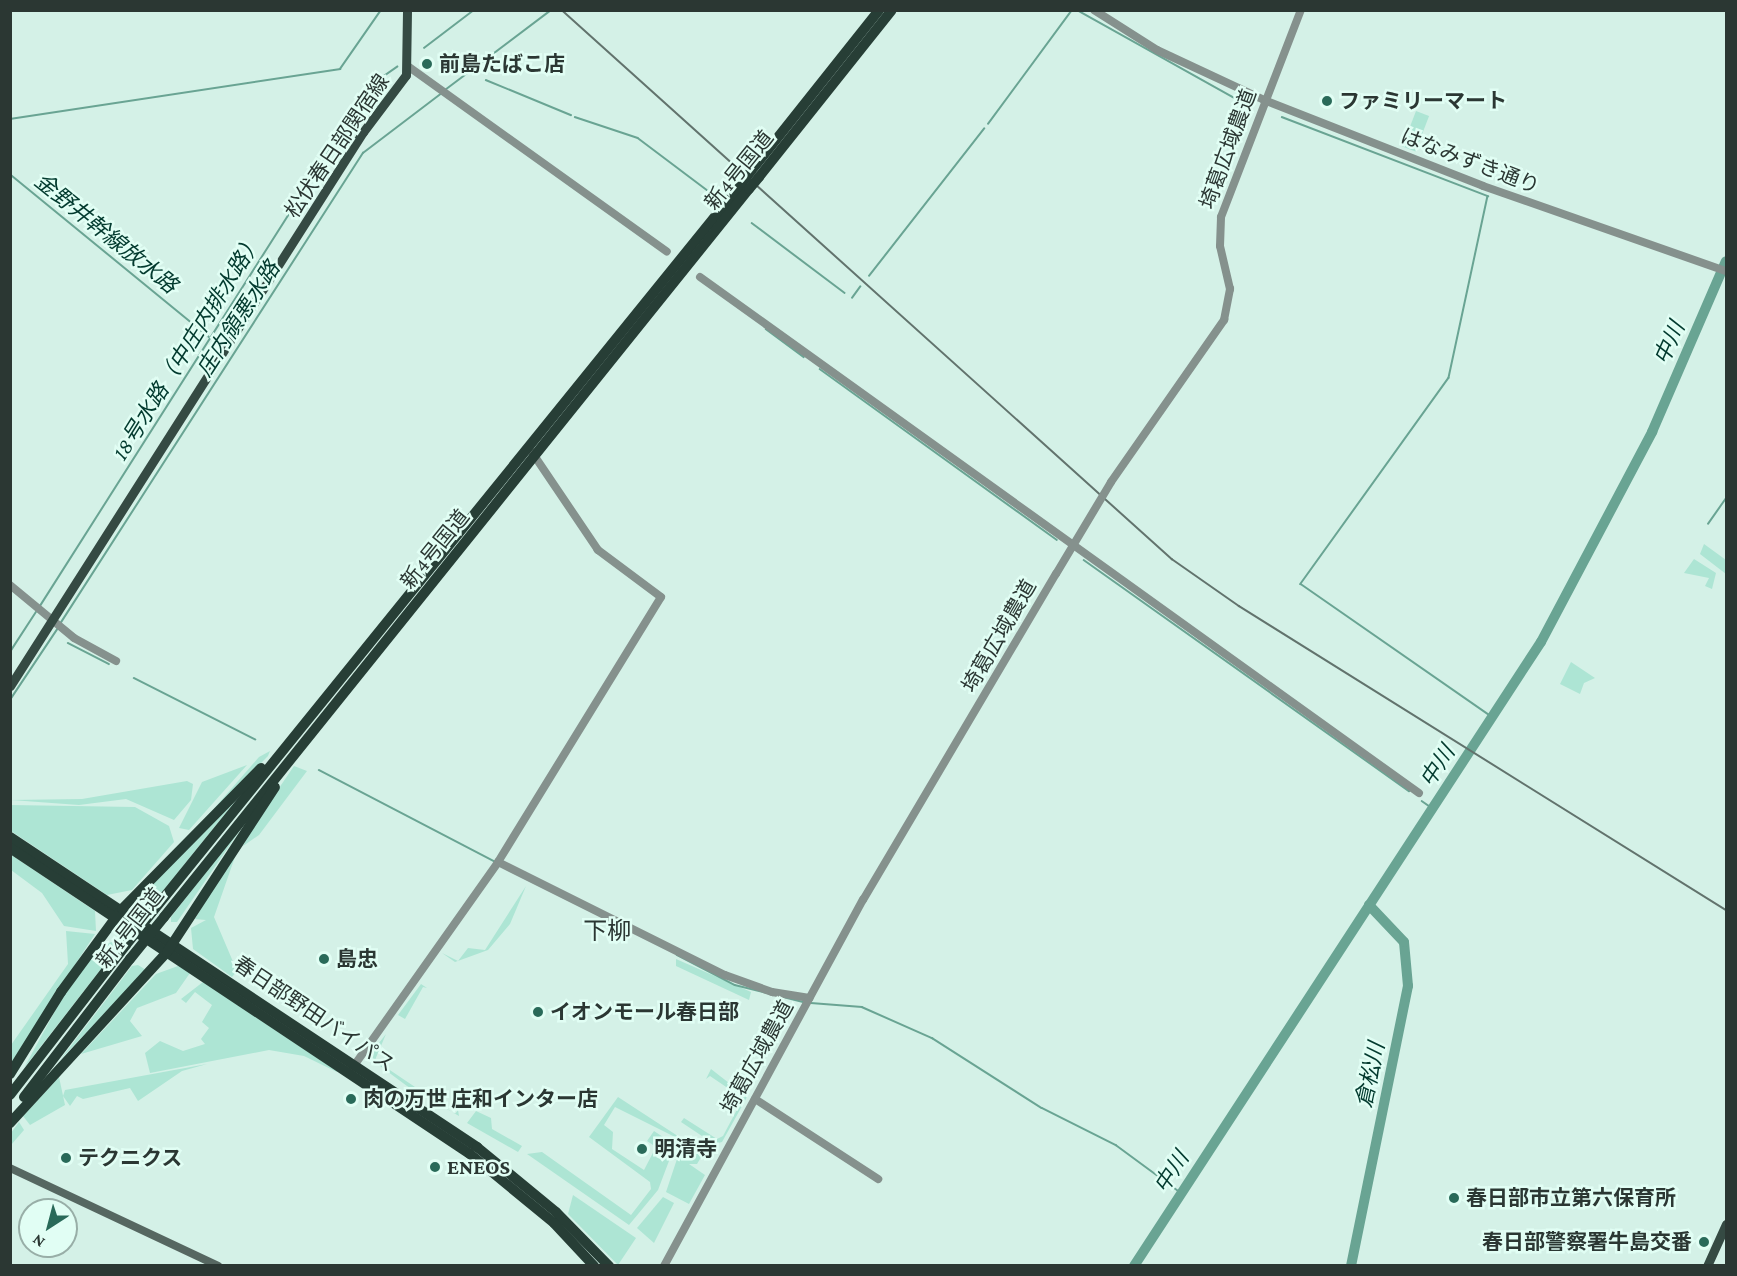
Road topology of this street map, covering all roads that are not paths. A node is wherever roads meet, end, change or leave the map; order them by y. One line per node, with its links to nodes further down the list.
1 (407, 10): 6 (main road, 松伏春日部関宿線)
2 (879, 10): 8 (highway, 新4号国道)
3 (892, 10): 8 (highway, 新4号国道)
4 (1094, 10): 7 (street, はなみずき通り)
5 (1301, 10): 7 (street, 埼葛広域農道)
6 (409, 68): 9 (street); 14 (main road, 松伏春日部関宿線)
7 (1264, 100): 10 (street, はなみずき通り); 25 (street, 埼葛広域農道, bridge)
8 (755, 174): 12 (highway, 新4号国道, bridge)
9 (667, 252)
10 (1726, 271)
11 (700, 277): 19 (street)
12 (532, 451): 16 (highway, 新4号国道); 18 (highway, 新4号国道); 22 (street)
13 (10, 585): 14 (street)
14 (57, 624): 15 (street); 17 (main road, 松伏春日部関宿線)
15 (116, 661)
16 (343, 676): 23 (highway); 28 (highway, 新4号国道, bridge)
17 (10, 686)
18 (320, 722): 24 (highway); 30 (highway, 新4号国道, bridge)
19 (1419, 793)
20 (10, 837): 23 (highway, 春日部野田バイパス)
21 (10, 848): 23 (highway, 春日部野田バイパス)
22 (498, 862): 25 (street); 26 (street)
23 (118, 913): 24 (highway, 春日部野田バイパス); 27 (highway)
24 (170, 947): 26 (highway, 春日部野田バイパス); 31 (highway)
25 (810, 999): 29 (street, 埼葛広域農道)
26 (352, 1069): 36 (highway, 春日部野田バイパス); 37 (highway, 春日部野田バイパス)
27 (10, 1074)
28 (10, 1095)
29 (755, 1099): 33 (street); 38 (street, 埼葛広域農道)
30 (10, 1114)
31 (10, 1123)
32 (10, 1168): 35 (main road)
33 (878, 1179)
34 (1726, 1224): 39 (main road)
35 (218, 1266)
36 (594, 1266)
37 (609, 1266)
38 (664, 1266)
39 (1707, 1266)

